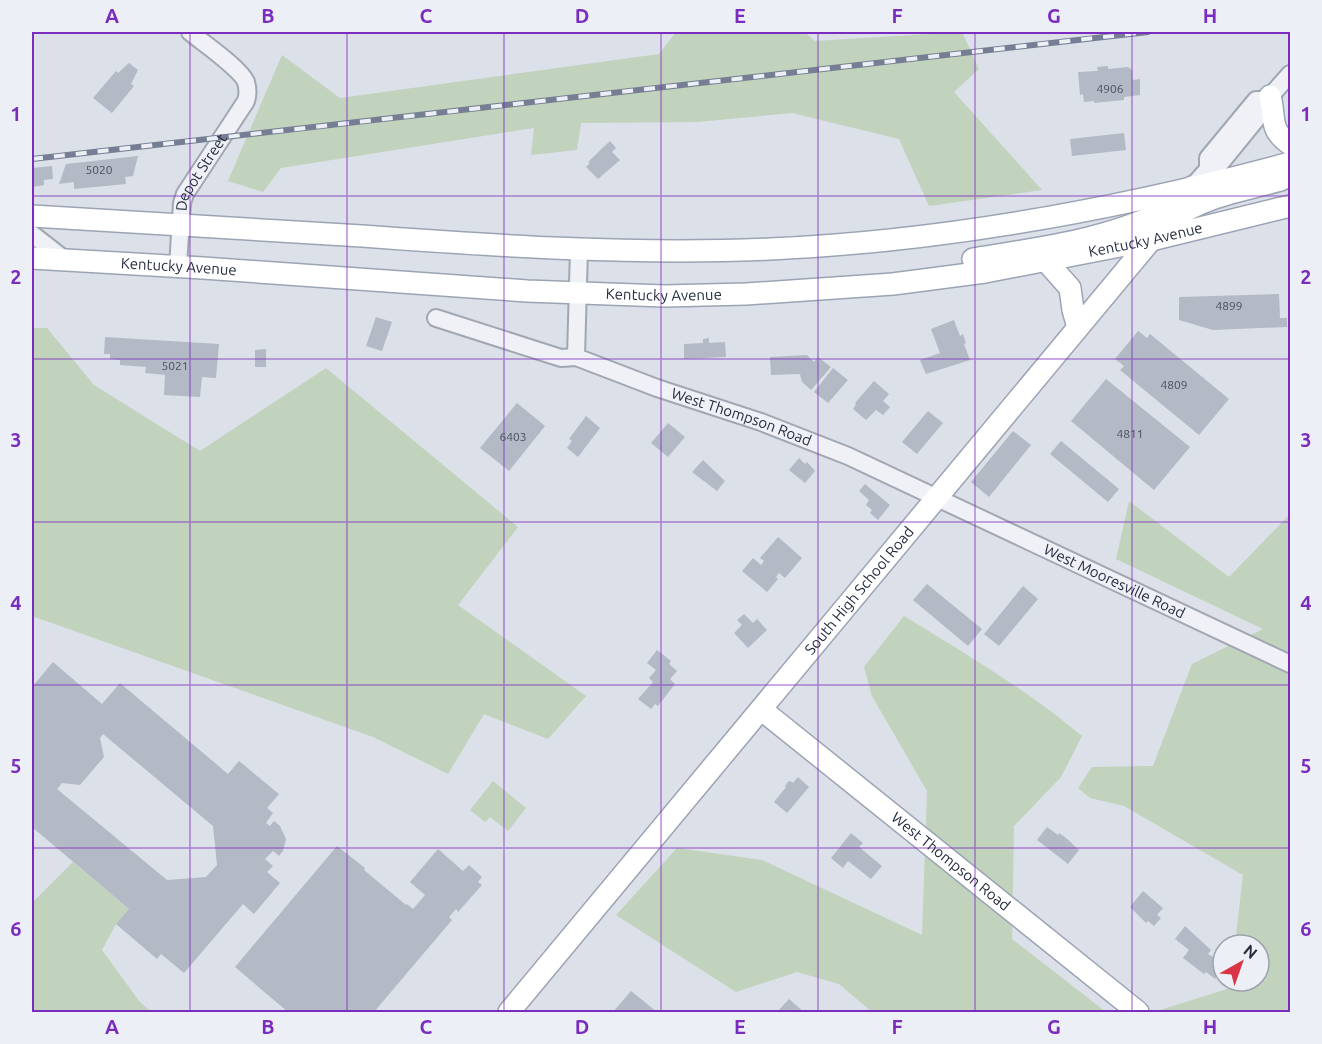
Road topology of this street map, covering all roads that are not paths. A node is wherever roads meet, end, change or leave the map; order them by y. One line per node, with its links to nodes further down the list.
1 (190, 32): 10 (street, Depot Street)
2 (1290, 74): 3 (street, South High School Road)
3 (1268, 98): 4 (main road); 7 (street, South High School Road)
4 (1290, 144)
5 (1290, 163): 7 (main road)
6 (1290, 178): 12 (main road)
7 (1186, 195): 12 (main road, South High School Road); 13 (main road); 18 (main road)
8 (1290, 206): 12 (main road, Kentucky Avenue)
9 (32, 216): 10 (main road)
10 (180, 225): 13 (main road); 17 (street, Depot Street)
11 (32, 234): 15 (street)
12 (1156, 234): 16 (main road, Kentucky Avenue); 21 (main road, South High School Road)
13 (579, 249): 19 (street)
14 (32, 258): 15 (main road, Kentucky Avenue)
15 (64, 259): 17 (main road, Kentucky Avenue)
16 (1046, 261): 18 (main road, Kentucky Avenue); 21 (main road)
17 (178, 266): 19 (main road, Kentucky Avenue)
18 (880, 285): 19 (main road, Kentucky Avenue)
19 (576, 293): 22 (street)
20 (436, 318): 22 (street, West Thompson Road)
21 (1078, 327): 23 (main road, South High School Road)
22 (576, 357): 23 (street, West Thompson Road)
23 (937, 497): 24 (street, West Mooresville Road); 25 (main road, South High School Road)
24 (1290, 664)
25 (762, 710): 26 (main road, South High School Road); 27 (main road, West Thompson Road)
26 (509, 1012)
27 (1138, 1012)

